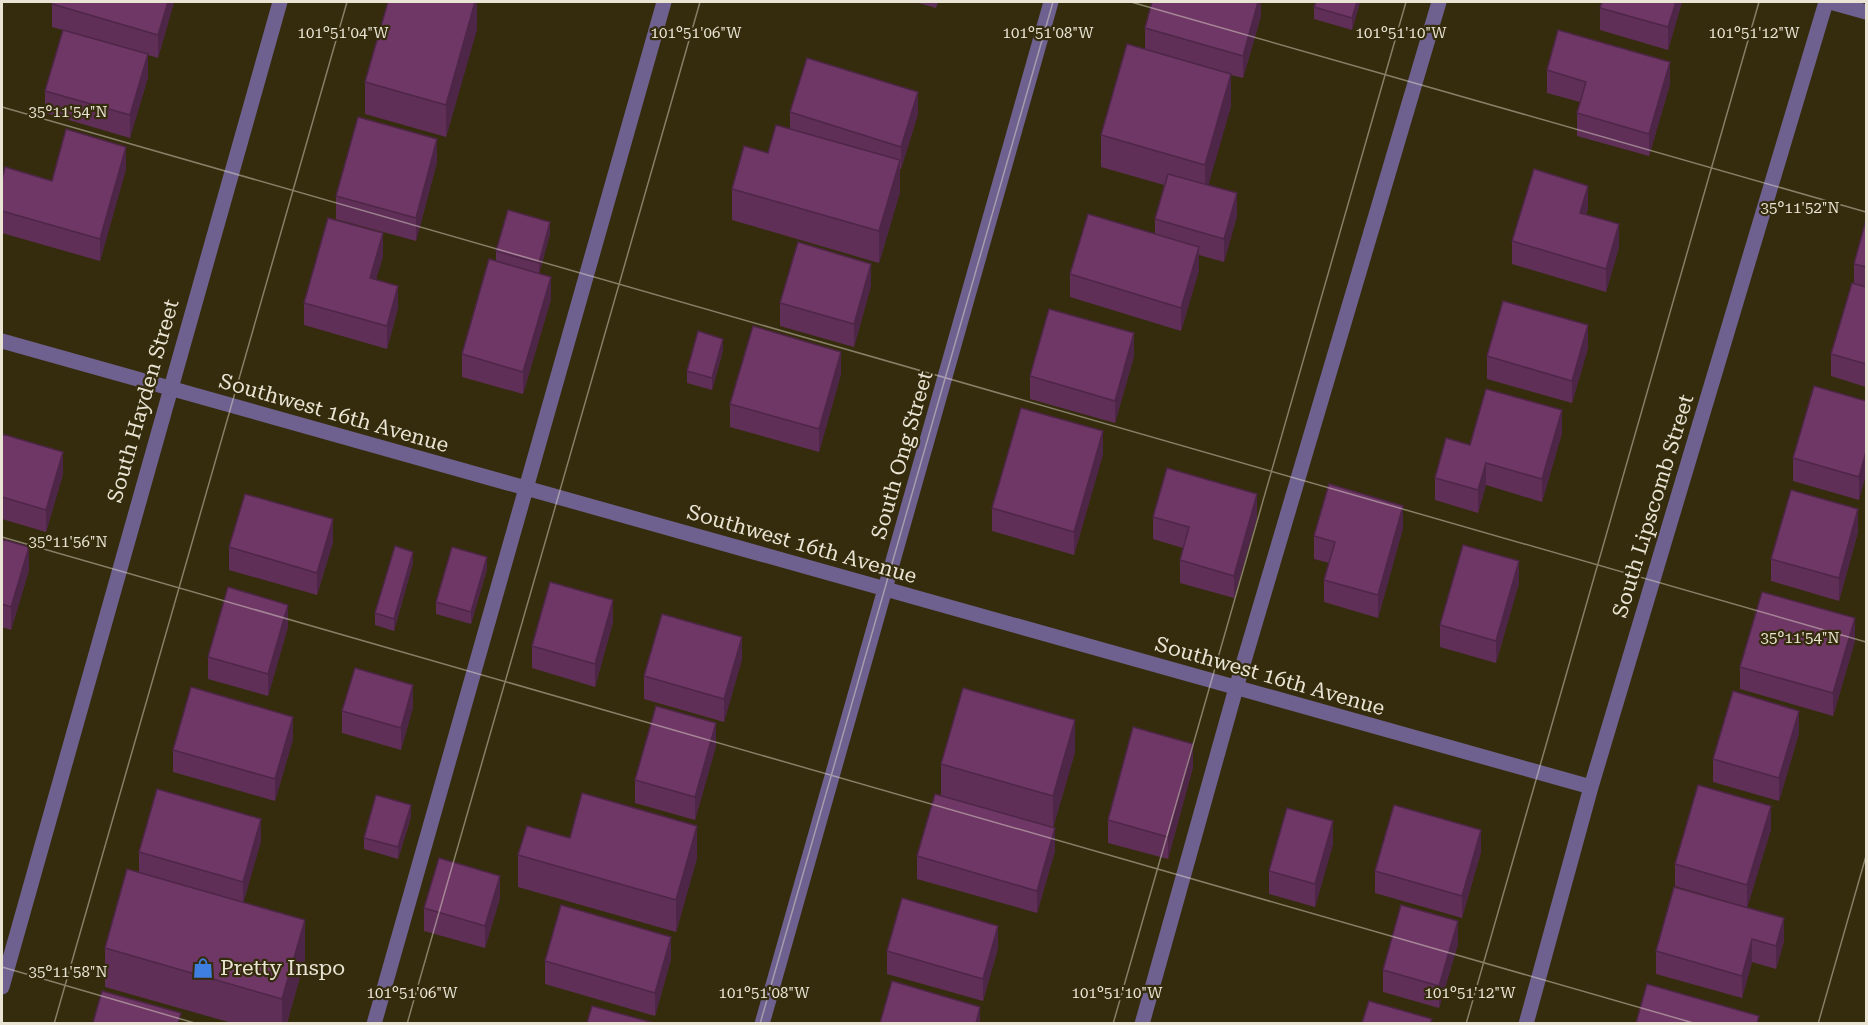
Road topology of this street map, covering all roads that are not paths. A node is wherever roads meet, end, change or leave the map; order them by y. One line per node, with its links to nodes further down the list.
1 (280, 2): 8 (street, South Hayden Street)
2 (664, 2): 9 (street)
3 (1051, 2): 10 (street, South Ong Street)
4 (1439, 2): 11 (street)
5 (1828, 2): 6 (street); 12 (street, South Lipscomb Street)
6 (1866, 12)
7 (2, 341): 8 (street, Southwest 16th Avenue)
8 (168, 388): 9 (street, Southwest 16th Avenue); 13 (street, South Hayden Street)
9 (526, 489): 10 (street, Southwest 16th Avenue); 14 (street)
10 (885, 590): 11 (street, Southwest 16th Avenue); 15 (street, South Ong Street)
11 (1236, 688): 12 (street, Southwest 16th Avenue); 16 (street)
12 (1592, 787): 17 (street, South Lipscomb Street)
13 (2, 987)
14 (374, 1023)
15 (762, 1023)
16 (1142, 1023)
17 (1526, 1023)

